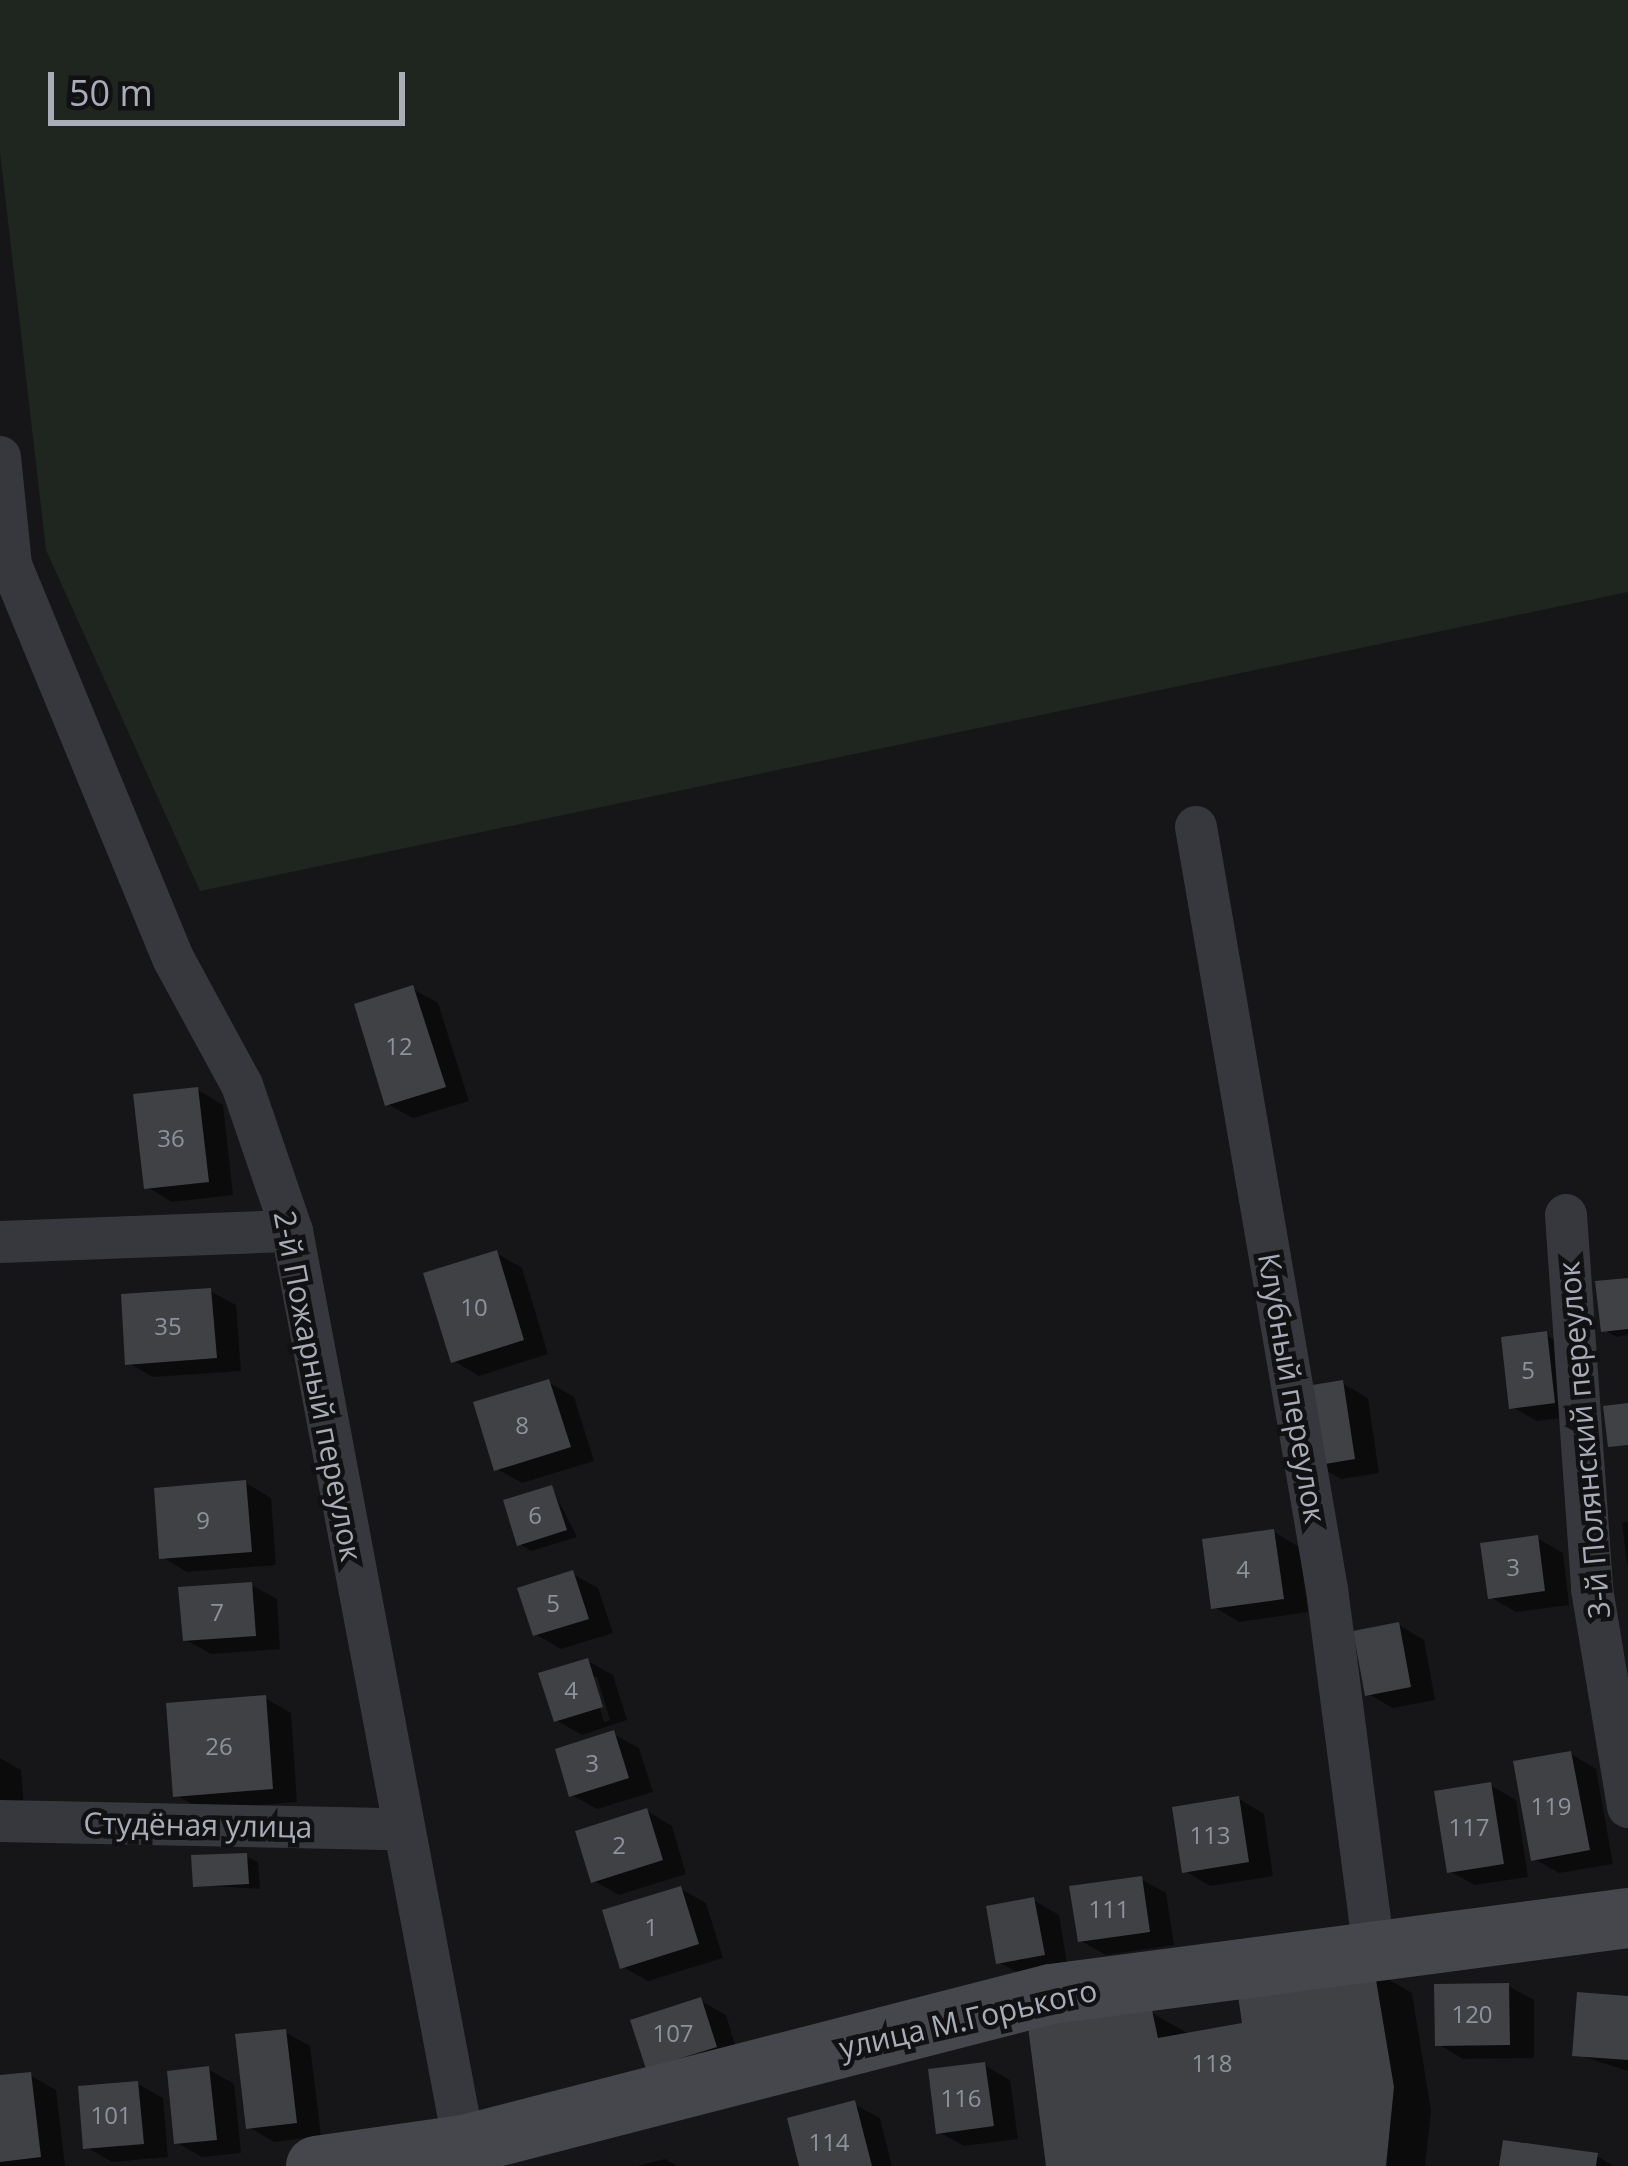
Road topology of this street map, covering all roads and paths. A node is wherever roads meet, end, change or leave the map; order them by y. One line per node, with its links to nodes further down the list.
1 (0, 457): 4 (street, 2-й Пожарный переулок)
2 (1196, 827): 10 (street, Клубный переулок)
3 (1566, 1215): 6 (street, 3-й Полянский переулок)
4 (292, 1231): 5 (street); 8 (street, 2-й Пожарный переулок)
5 (0, 1242)
6 (1628, 1808)
7 (0, 1822): 8 (street, Студёная улица)
8 (396, 1829): 11 (street, 2-й Пожарный переулок)
9 (1628, 1918): 10 (street, улица М.Горького)
10 (1374, 1951): 11 (street, улица М.Горького)
11 (464, 2145): 12 (street, улица М.Горького)
12 (316, 2166)

